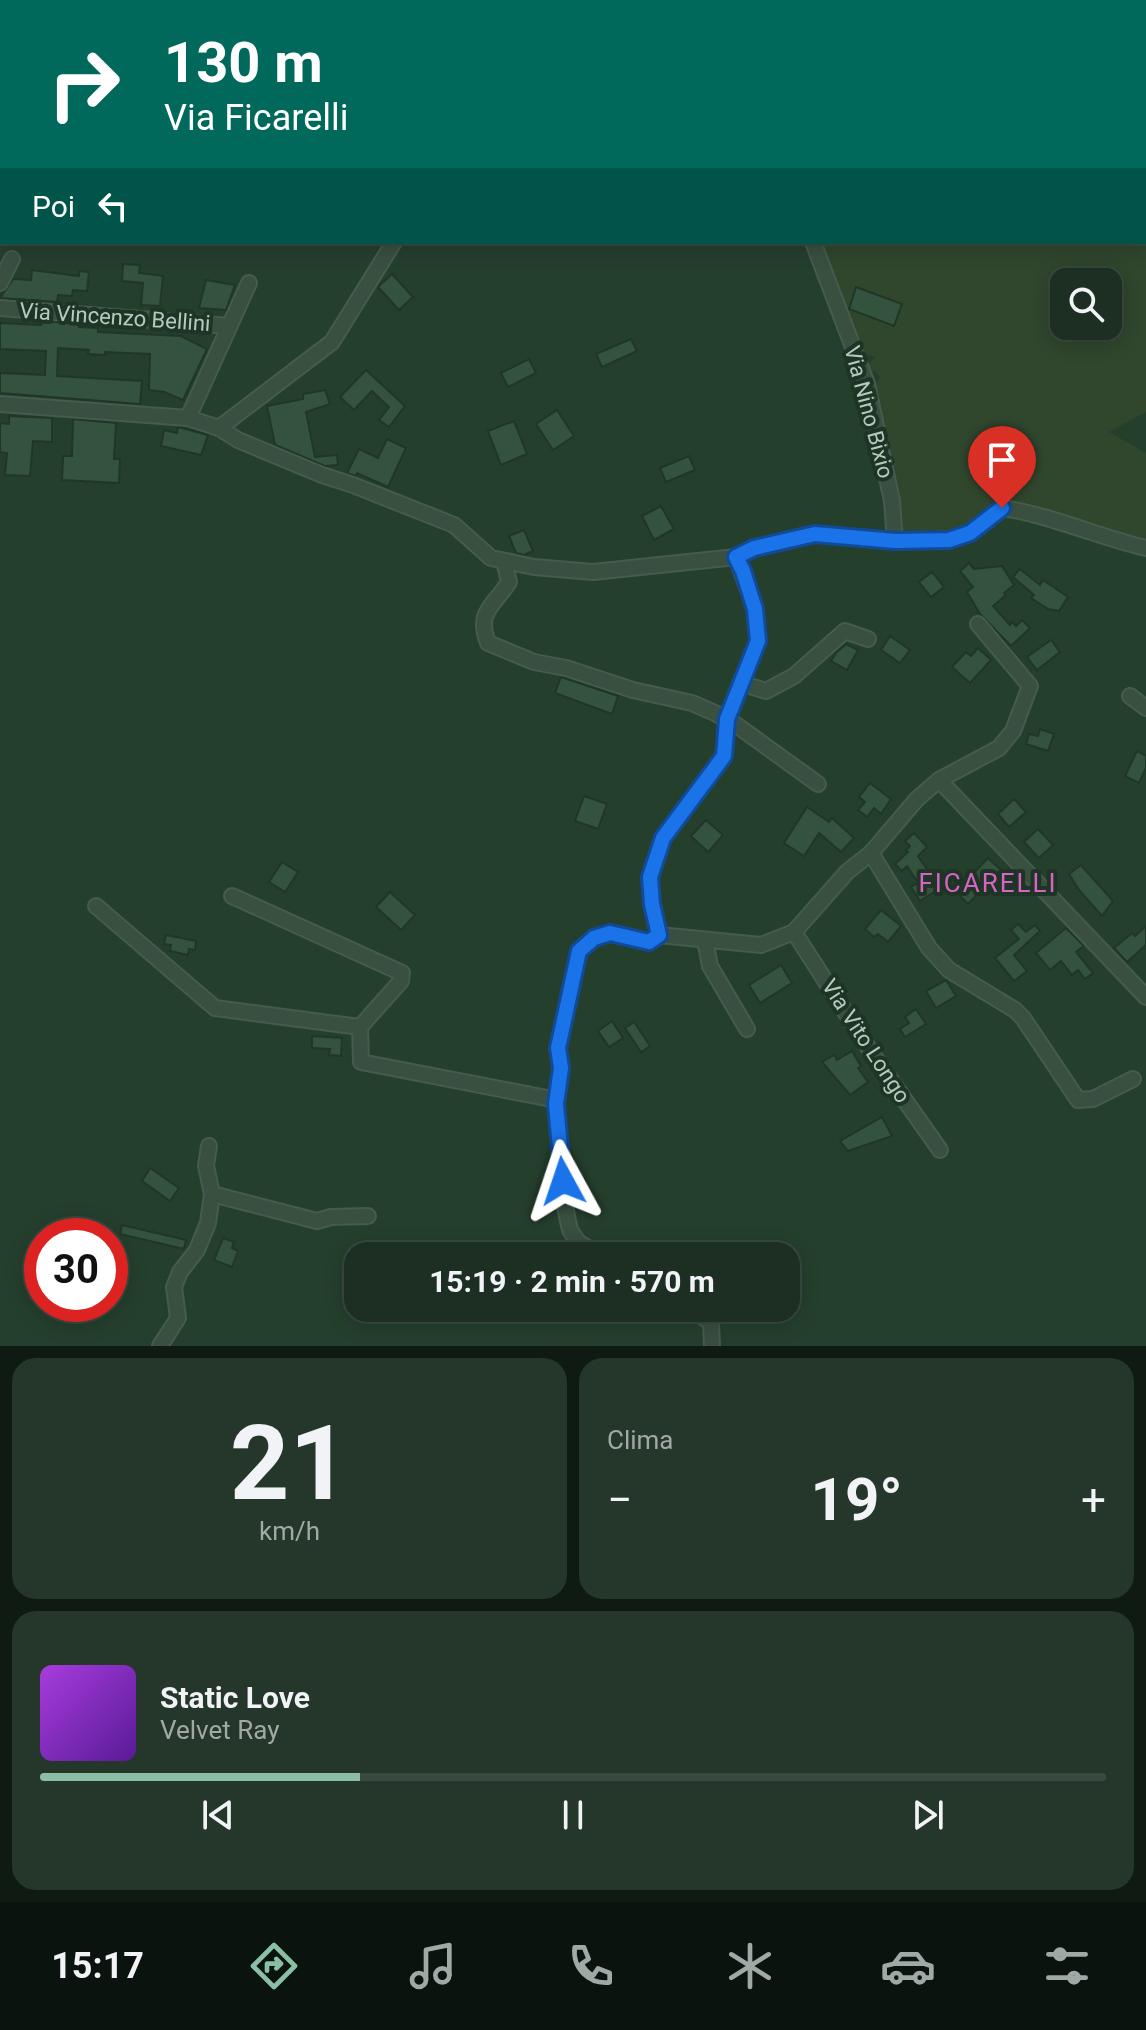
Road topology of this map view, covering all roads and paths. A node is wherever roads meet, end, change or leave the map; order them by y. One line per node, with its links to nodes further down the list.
1 (393, 244): 10 (street)
2 (814, 244): 11 (street, Via Nino Bixio)
3 (12, 259): 4 (street)
4 (0, 283)
5 (249, 283): 7 (street)
6 (0, 308): 7 (street, Via Vincenzo Bellini)
7 (229, 326): 9 (street)
8 (0, 404): 9 (street)
9 (188, 418): 10 (street)
10 (222, 429): 14 (street)
11 (895, 541): 12 (street); 13 (street)
12 (1146, 548)
13 (736, 557): 14 (street); 17 (street)
14 (504, 561): 20 (street)
15 (978, 624): 21 (street)
16 (868, 639): 17 (street)
17 (740, 683): 20 (street)
18 (1130, 696): 19 (street)
19 (1146, 708)
20 (727, 719): 22 (street); 27 (street)
21 (939, 780): 23 (street); 29 (street)
22 (818, 784)
23 (871, 853): 26 (street); 32 (street)
24 (232, 896): 30 (street)
25 (96, 906): 30 (street)
26 (794, 932): 28 (street); 35 (street, Via Vito Longo)
27 (659, 935): 28 (street); 33 (street)
28 (705, 940): 31 (street)
29 (1146, 997)
30 (360, 1027): 33 (street)
31 (747, 1029)
32 (1133, 1079)
33 (557, 1100): 38 (street)
34 (209, 1146): 36 (street)
35 (940, 1150)
36 (212, 1194): 37 (street); 40 (street)
37 (368, 1216)
38 (578, 1242)
39 (710, 1322): 41 (street)
40 (160, 1346)
41 (712, 1346)

